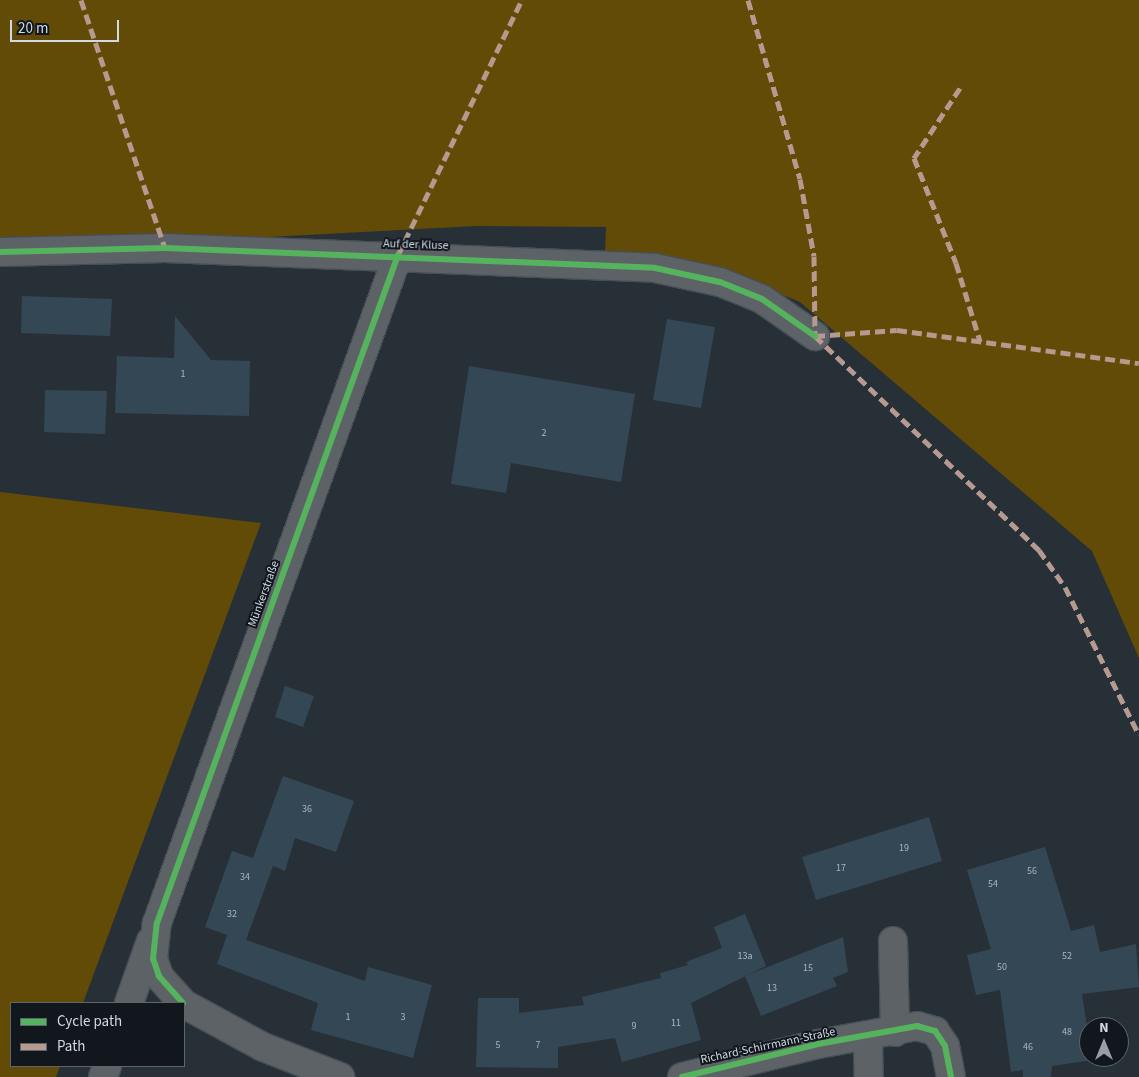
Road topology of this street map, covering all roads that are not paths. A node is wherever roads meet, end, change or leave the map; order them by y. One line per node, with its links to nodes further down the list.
1 (0, 252): 2 (street, Auf der Kluse)
2 (398, 255): 3 (street, Auf der Kluse); 4 (street, Münkerstraße)
3 (814, 336)
4 (155, 932): 6 (street, Münkerstraße); 7 (street)
5 (893, 940): 9 (street)
6 (129, 1002)
7 (181, 1002)
8 (185, 1005): 11 (street)
9 (906, 1029): 10 (street, Richard-Schirrmann-Straße); 14 (street)
10 (868, 1038): 12 (street, Richard-Schirrmann-Straße); 13 (street)
11 (340, 1077)
12 (682, 1077)
13 (868, 1077)
14 (951, 1077)

